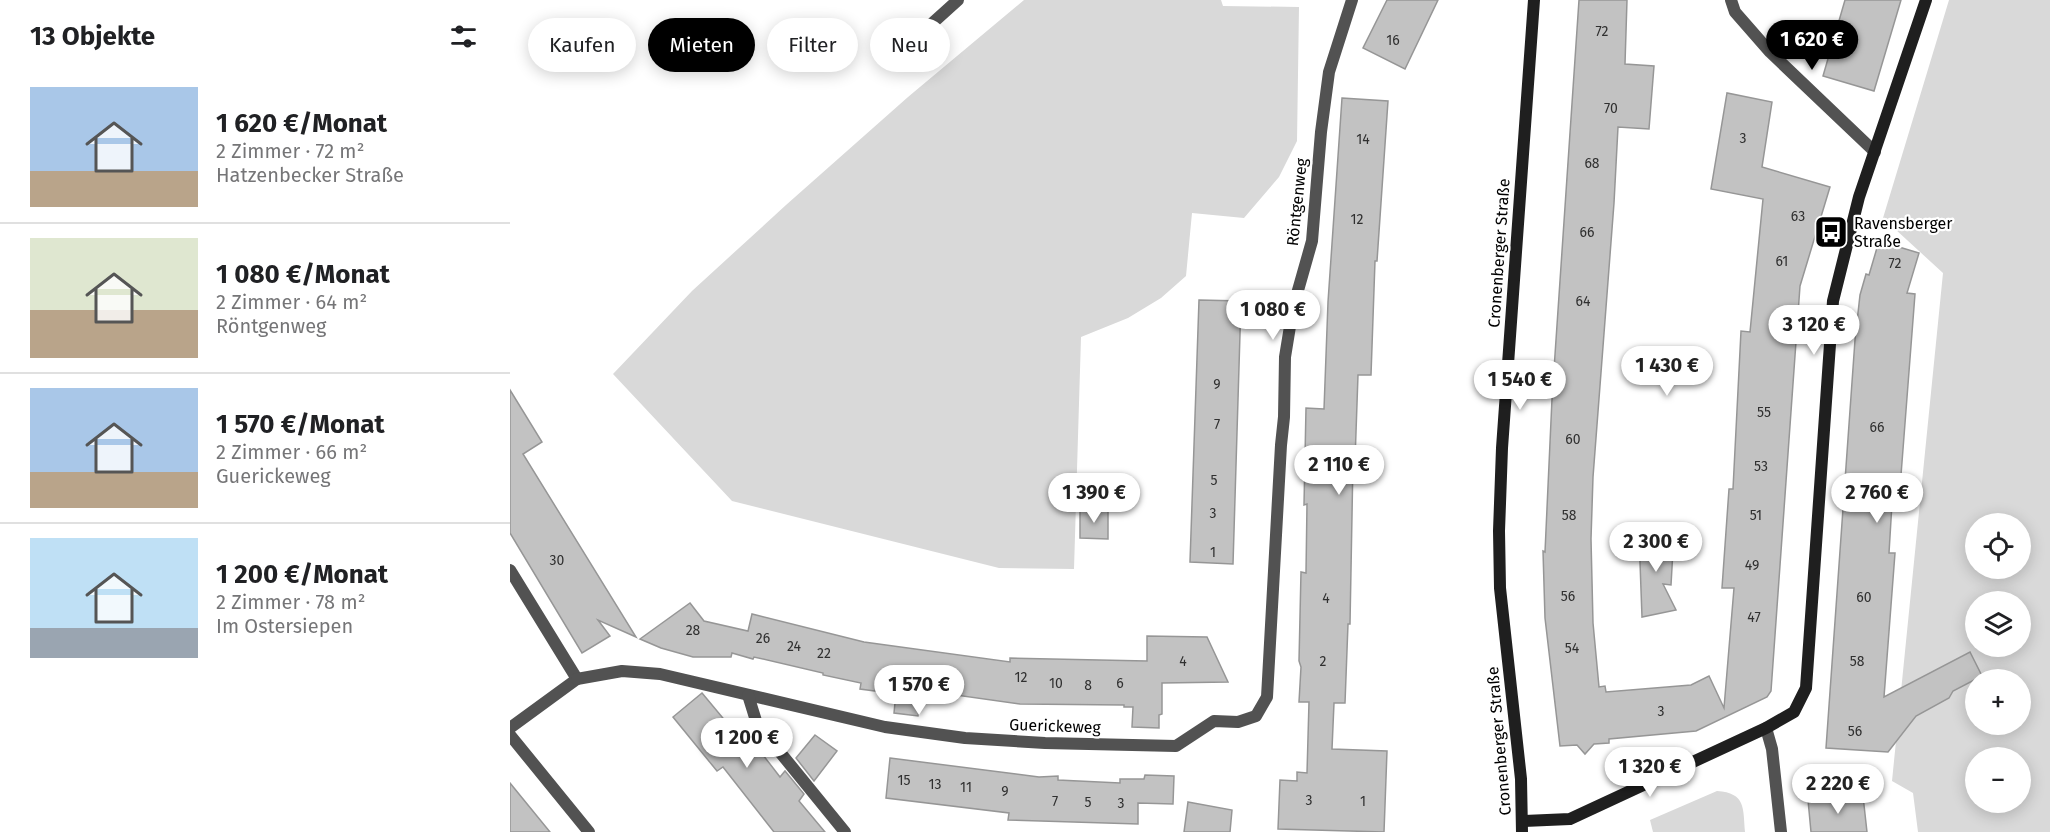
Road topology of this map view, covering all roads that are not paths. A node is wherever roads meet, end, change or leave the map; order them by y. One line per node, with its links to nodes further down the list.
1 (958, 0): 6 (street)
2 (1352, 0): 11 (street, Röntgenweg)
3 (1534, 0): 15 (street, Cronenberger Straße)
4 (1731, 0): 7 (street)
5 (1926, 0): 7 (street)
6 (938, 18)
7 (1875, 152): 13 (street)
8 (510, 570): 9 (street)
9 (577, 679): 10 (street, Guerickeweg); 12 (street)
10 (748, 695): 11 (street, Guerickeweg); 17 (street)
11 (1268, 696)
12 (510, 728)
13 (1766, 728): 15 (street); 18 (street)
14 (510, 735): 16 (street)
15 (1523, 827)
16 (589, 832)
17 (845, 832)
18 (1781, 832)

